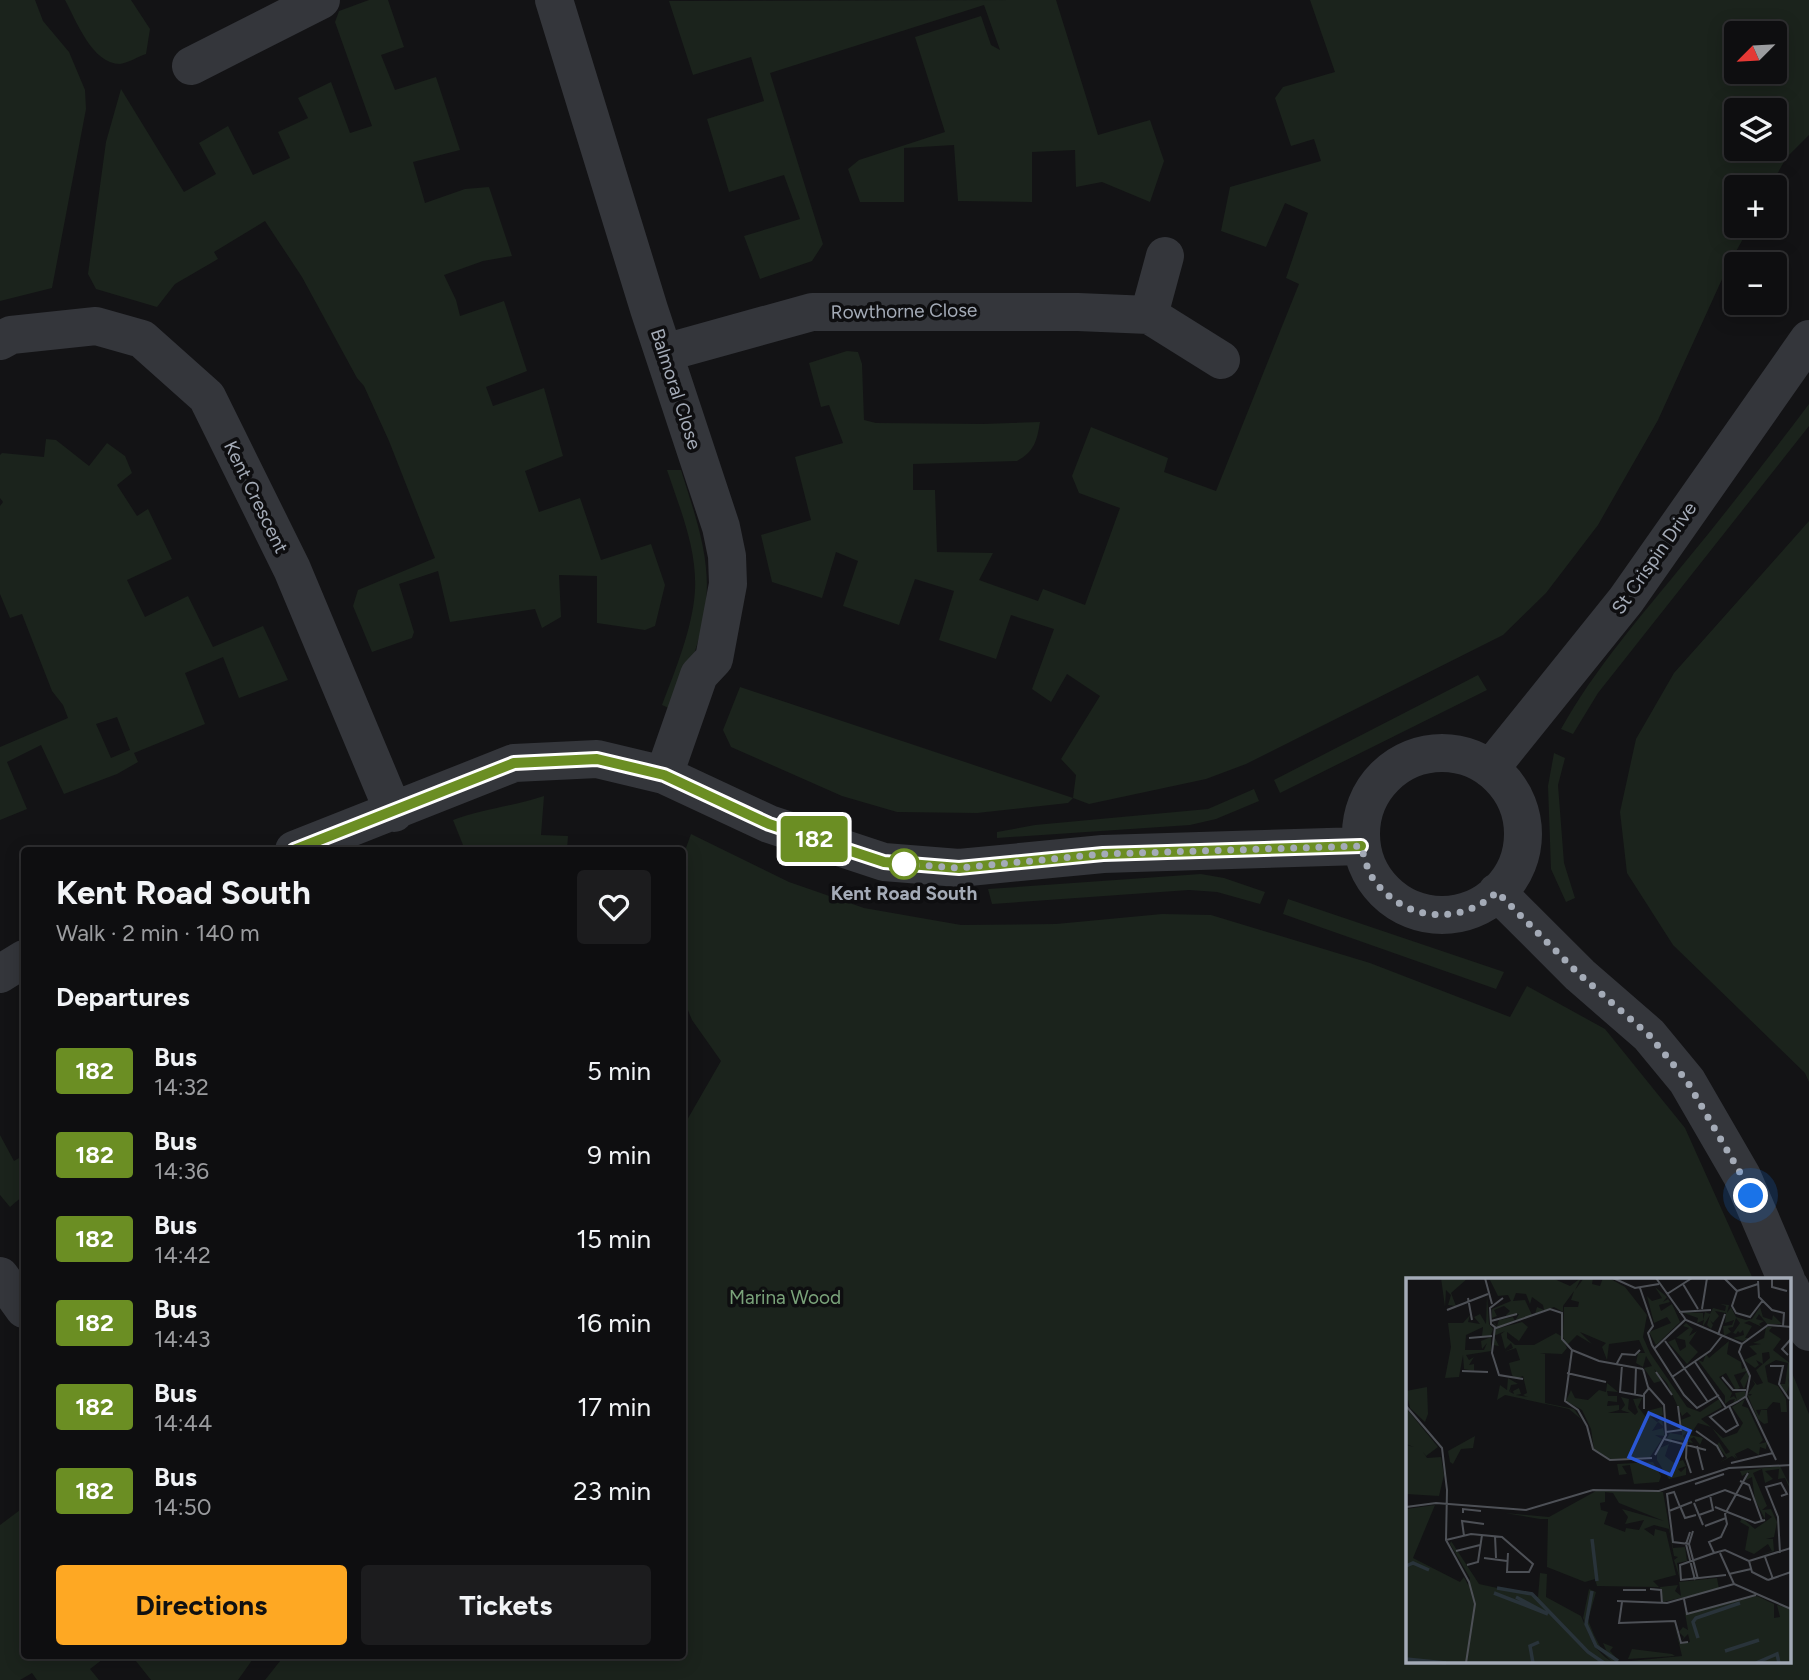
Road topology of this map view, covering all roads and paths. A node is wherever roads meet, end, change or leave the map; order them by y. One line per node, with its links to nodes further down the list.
1 (321, 0): 3 (street)
2 (554, 0): 8 (street, Balmoral Close)
3 (191, 65)
4 (1165, 257): 5 (street)
5 (1149, 315): 8 (street, Rowthorne Close); 9 (street, Rowthorne Close)
6 (1809, 339): 10 (street, St Crispin Drive)
7 (0, 341): 12 (street, Kent Crescent)
8 (664, 353): 11 (street, Balmoral Close)
9 (1221, 359)
10 (1490, 769): 13 (street); 15 (street)
11 (664, 775): 12 (street); 13 (street)
12 (394, 813): 14 (street)
13 (1361, 846): 15 (street)
14 (302, 847)
15 (1497, 892): 19 (street)
16 (21, 961): 17 (street)
17 (0, 974)
18 (0, 1276): 21 (street)
19 (1787, 1278)
20 (1792, 1292): 22 (street)
21 (21, 1305)
22 (1809, 1332)

